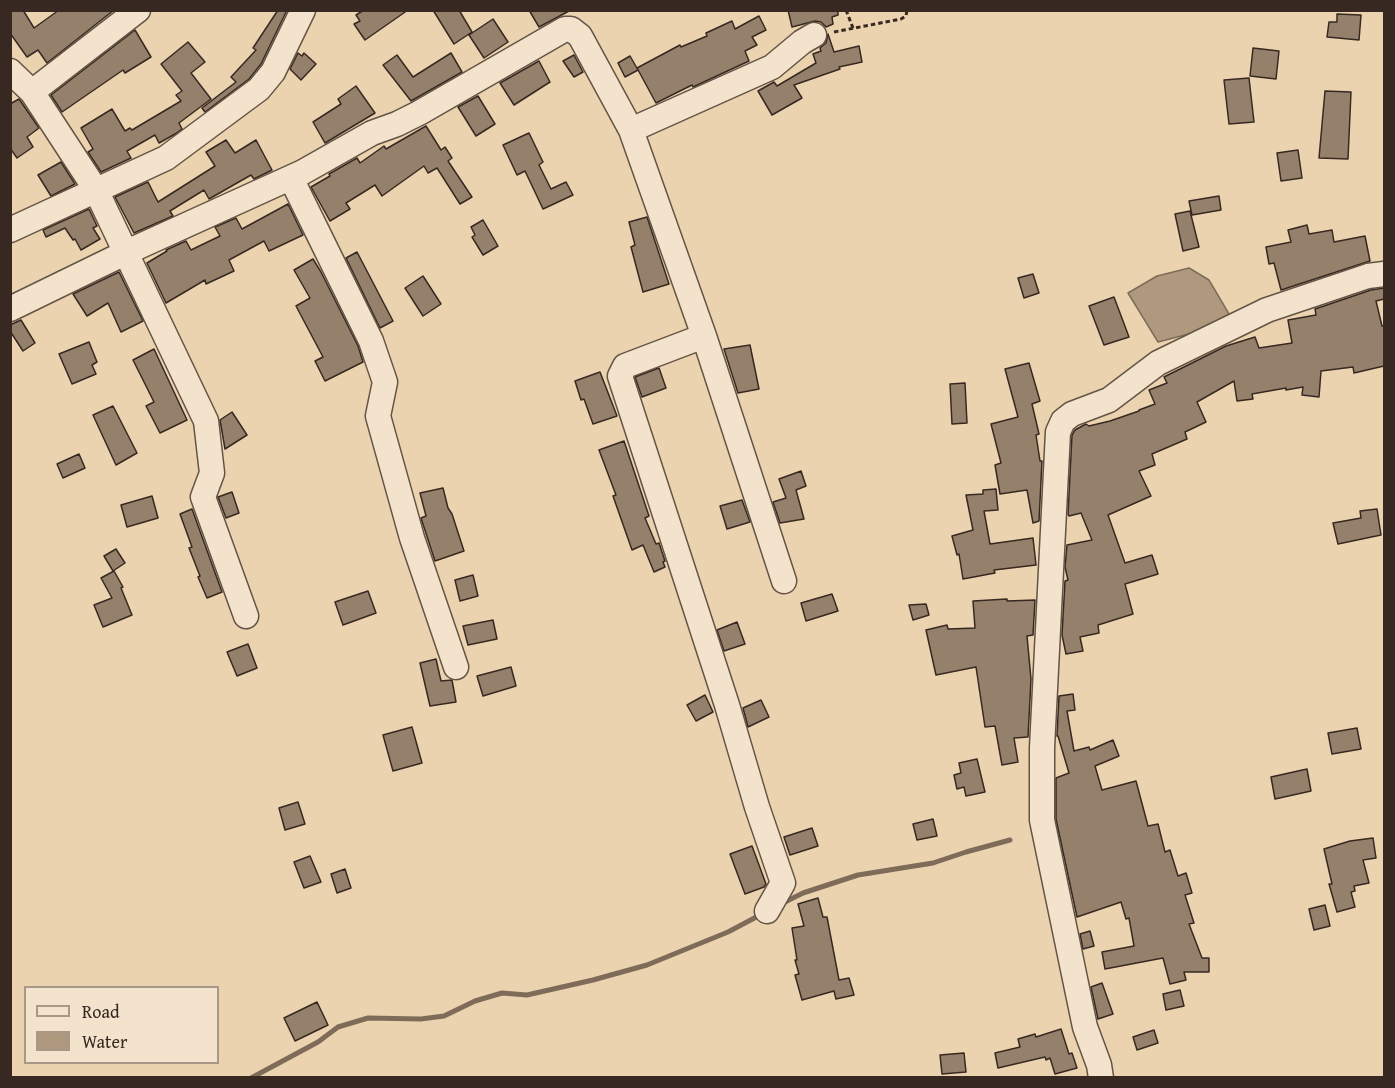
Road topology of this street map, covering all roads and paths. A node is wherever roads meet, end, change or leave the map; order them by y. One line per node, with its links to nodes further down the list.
1 (138, 10): 8 (street)
2 (303, 10): 11 (street)
3 (846, 10): 5 (path)
4 (907, 10): 5 (path)
5 (853, 28): 6 (path)
6 (813, 35): 9 (street)
7 (10, 71): 8 (street)
8 (32, 92): 11 (street)
9 (631, 130): 10 (street); 16 (street)
10 (291, 178): 13 (street); 19 (street)
11 (96, 190): 12 (street); 13 (street)
12 (10, 230)
13 (126, 252): 15 (street); 18 (street)
14 (1384, 274): 21 (street)
15 (10, 309)
16 (704, 336): 17 (street); 20 (street)
17 (784, 581)
18 (246, 616)
19 (456, 667)
20 (767, 911)
21 (1101, 1077)

